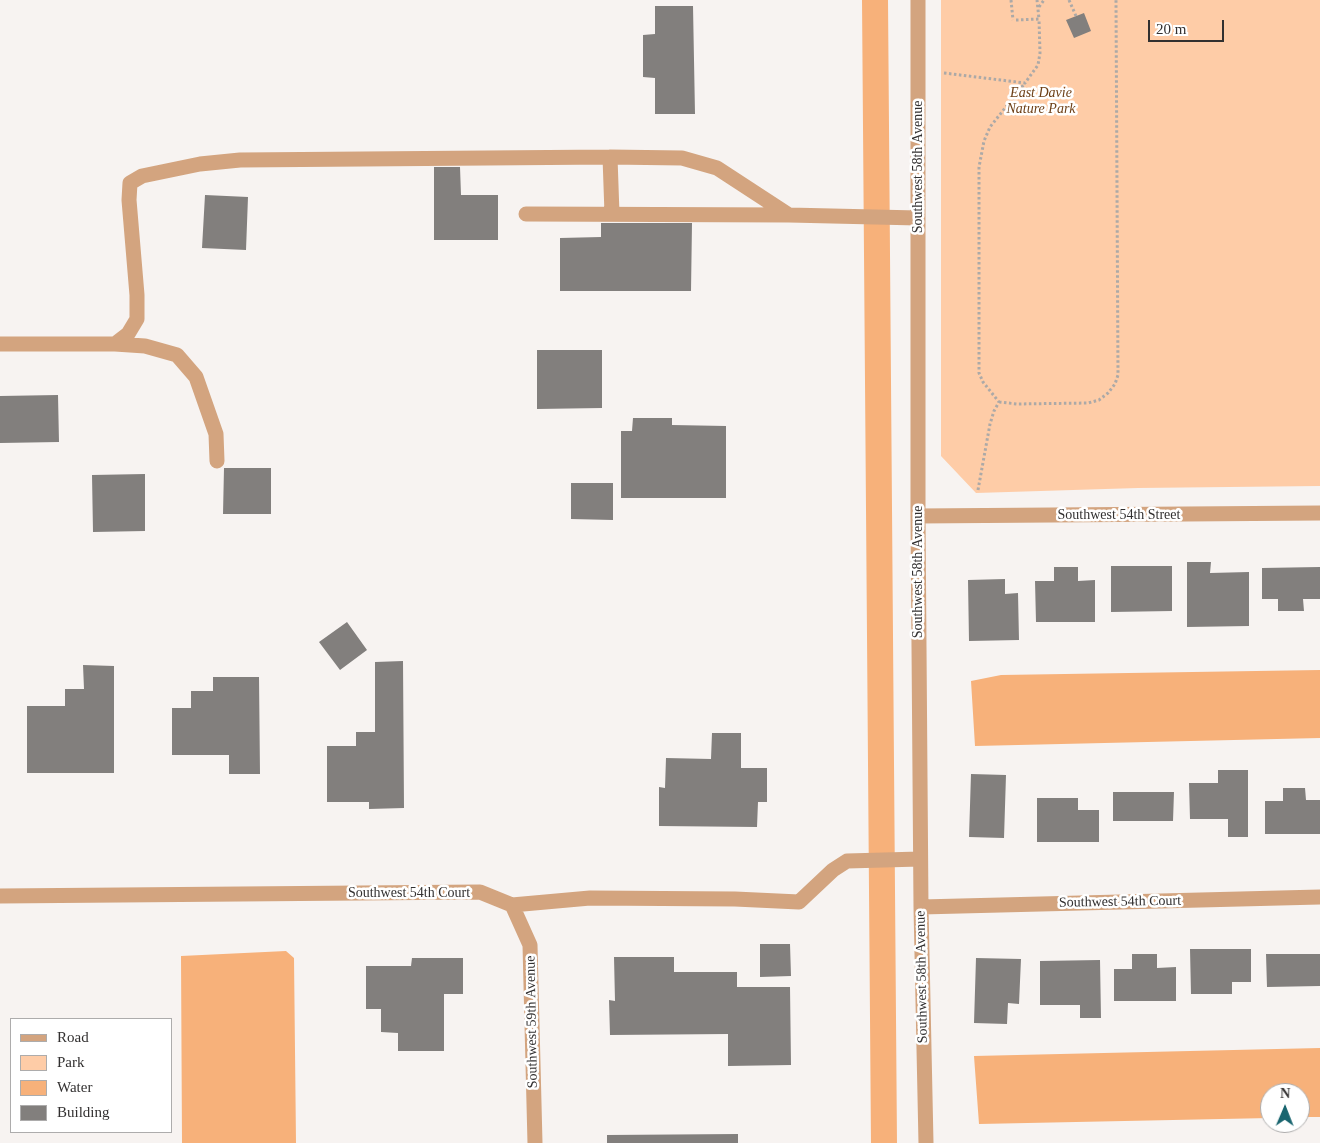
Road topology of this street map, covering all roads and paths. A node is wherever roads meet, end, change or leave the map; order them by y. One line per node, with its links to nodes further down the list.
1 (918, 0): 16 (street, Southwest 58th Avenue)
2 (1011, 0): 9 (path)
3 (1037, 0): 7 (path)
4 (1044, 0): 7 (path)
5 (1069, 0): 8 (path)
6 (1116, 0): 19 (path)
7 (1039, 8): 9 (path)
8 (1076, 16)
9 (1039, 19): 11 (path)
10 (944, 73): 11 (path)
11 (1025, 83): 19 (path)
12 (610, 158): 14 (street); 15 (street); 18 (street)
13 (526, 214): 14 (street)
14 (612, 214): 15 (street)
15 (789, 215): 16 (street)
16 (918, 218): 23 (street, Southwest 58th Avenue)
17 (0, 344): 18 (street)
18 (115, 344): 20 (street)
19 (999, 402): 21 (path)
20 (217, 461)
21 (978, 490)
22 (1320, 513): 23 (street, Southwest 54th Street)
23 (918, 516): 24 (street, Southwest 58th Avenue)
24 (920, 859): 27 (street, Southwest 54th Court); 28 (street, Southwest 58th Avenue)
25 (0, 896): 27 (street, Southwest 54th Court)
26 (1320, 897): 28 (street, Southwest 54th Court)
27 (512, 905): 29 (street, Southwest 59th Avenue)
28 (921, 907): 30 (street, Southwest 58th Avenue)
29 (535, 1143)
30 (926, 1143)

